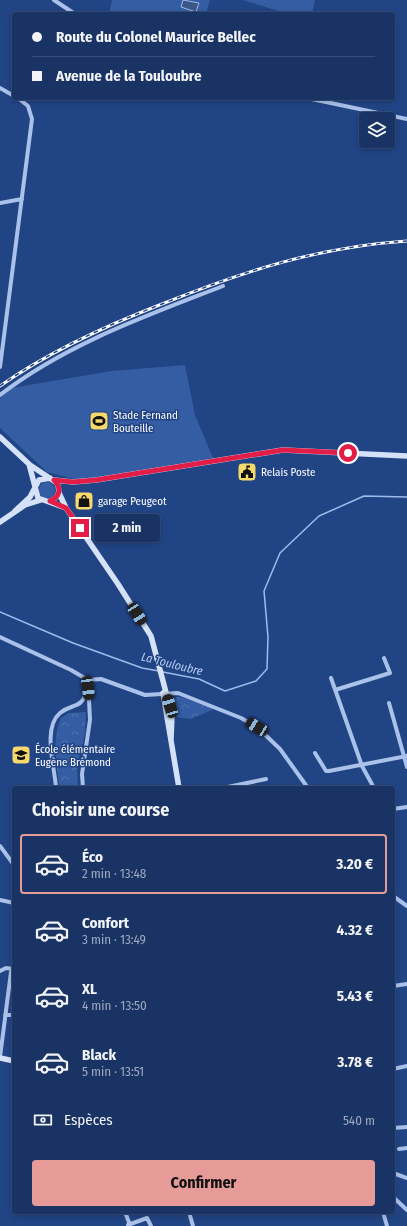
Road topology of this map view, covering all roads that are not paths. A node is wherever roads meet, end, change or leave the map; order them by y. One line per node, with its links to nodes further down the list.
1 (54, 0): 2 (street)
2 (72, 12)
3 (0, 88): 4 (street)
4 (12, 95)
5 (20, 100): 8 (street)
6 (317, 100): 7 (street)
7 (407, 119)
8 (22, 199): 9 (street); 11 (street)
9 (0, 202)
10 (223, 286): 12 (street)
11 (0, 367)
12 (0, 395)
13 (0, 437): 15 (main road)
14 (407, 456): 17 (main road)
15 (30, 465): 16 (main road); 18 (main road)
16 (52, 479): 17 (main road); 18 (main road); 19 (main road)
17 (73, 482): 19 (main road)
18 (35, 487): 20 (main road); 23 (main road)
19 (59, 492): 21 (main road); 22 (main road)
20 (41, 500): 21 (main road); 23 (main road)
21 (50, 501): 22 (main road)
22 (66, 508): 31 (main road)
23 (15, 511): 24 (main road)
24 (0, 522)
25 (0, 637): 28 (street)
26 (384, 658): 30 (street)
27 (331, 678): 30 (street)
28 (88, 680): 29 (street); 31 (street)
29 (88, 688): 38 (street); 39 (street)
30 (335, 690): 35 (street)
31 (165, 694): 40 (main road); 42 (street)
32 (389, 703): 34 (street)
33 (315, 753): 35 (street)
34 (406, 756): 35 (street); 36 (street)
35 (362, 766): 43 (street)
36 (407, 767)
37 (266, 779): 41 (street)
38 (56, 786)
39 (83, 786)
40 (179, 786)
41 (233, 786)
42 (307, 786)
43 (373, 786)
44 (407, 806): 45 (street)
45 (395, 809)
46 (0, 846): 47 (street)
47 (12, 862)
48 (395, 897): 51 (street)
49 (0, 900): 50 (street)
50 (12, 903)
51 (407, 906)
52 (12, 967): 53 (street)
53 (0, 971)
54 (12, 973): 57 (street)
55 (407, 984): 56 (street)
56 (395, 986)
57 (5, 1015): 58 (street); 59 (street)
58 (12, 1016)
59 (0, 1058): 60 (main road)
60 (12, 1061)
61 (407, 1066): 62 (street)
62 (395, 1069)
63 (407, 1127): 64 (street)
64 (395, 1128)
65 (407, 1148): 66 (street)
66 (398, 1149)
67 (395, 1174): 68 (street)
68 (407, 1178)
69 (395, 1199): 70 (street)
70 (407, 1210)
71 (126, 1214): 74 (street)
72 (190, 1214): 76 (street)
73 (384, 1214): 77 (street)
74 (129, 1225): 75 (street)
75 (151, 1226)
76 (193, 1226)
77 (387, 1226)

